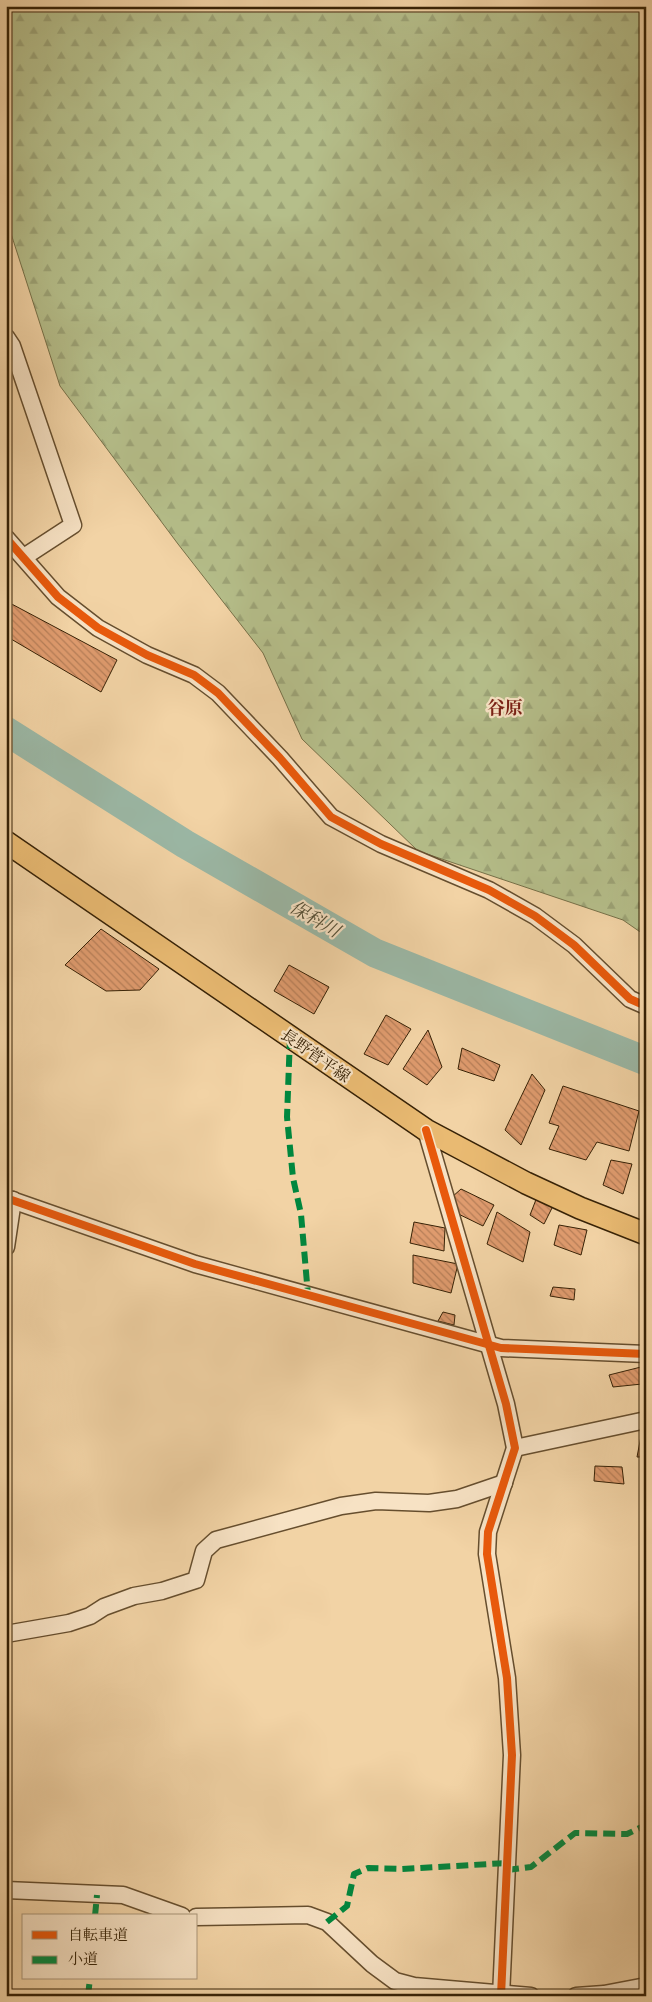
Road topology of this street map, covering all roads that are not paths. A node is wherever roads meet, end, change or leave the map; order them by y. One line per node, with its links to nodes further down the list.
1 (6, 337): 3 (street)
2 (6, 538): 3 (street)
3 (24, 557): 5 (street)
4 (6, 842): 6 (main road, 長野菅平線)
5 (646, 1006)
6 (426, 1130): 8 (main road, 長野菅平線); 10 (street)
7 (10, 1199): 9 (street); 10 (street)
8 (646, 1234)
9 (6, 1247)
10 (487, 1344): 11 (street); 13 (street)
11 (646, 1354)
12 (646, 1420): 13 (street)
13 (515, 1448): 14 (street)
14 (504, 1483): 15 (street); 20 (street)
15 (6, 1634)
16 (6, 1890): 17 (street)
17 (176, 1914)
18 (198, 1917): 20 (street)
19 (646, 1986): 22 (street)
20 (501, 1995): 21 (street)
21 (531, 1996)
22 (576, 1996)

